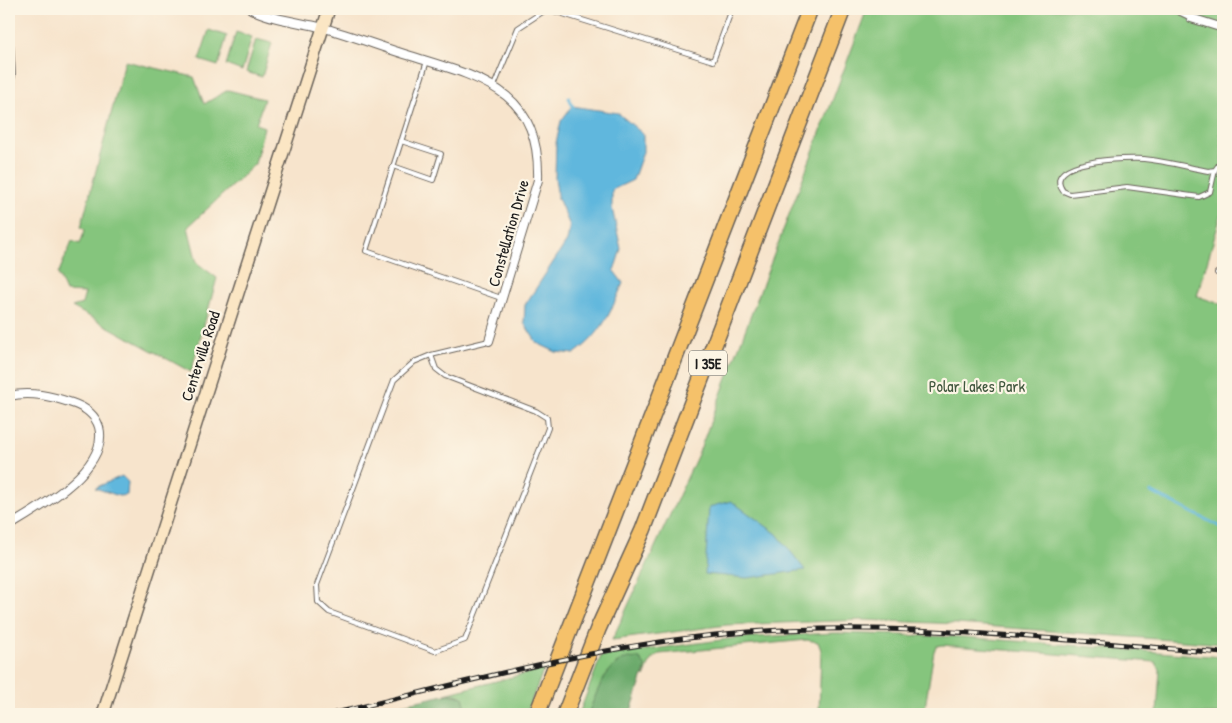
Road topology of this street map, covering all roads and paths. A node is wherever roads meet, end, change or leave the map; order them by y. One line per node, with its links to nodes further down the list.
1 (251, 9): 9 (street, Constellation Drive)
2 (329, 9): 9 (main road, Centerville Road)
3 (547, 9): 4 (lane); 14 (lane)
4 (732, 9)
5 (810, 9): 27 (highway, I 35E)
6 (843, 9): 28 (highway, I 35E)
7 (1172, 9): 8 (lane)
8 (1192, 18): 10 (street)
9 (323, 28): 12 (street, Constellation Drive); 26 (main road, Centerville Road)
10 (1223, 28)
11 (9, 44): 13 (street)
12 (427, 61): 14 (street, Constellation Drive); 16 (lane)
13 (9, 84)
14 (494, 86): 21 (street, Constellation Drive)
15 (1223, 136): 18 (lane)
16 (401, 141): 17 (lane); 17 (lane)
17 (393, 166): 21 (lane)
18 (1215, 170): 18 (lane)
19 (1223, 271): 20 (lane)
20 (1217, 273)
21 (503, 298): 22 (street, Constellation Drive)
22 (489, 341): 23 (lane)
23 (430, 355): 23 (lane)
24 (9, 396): 25 (street)
25 (9, 526)
26 (103, 714)
27 (537, 714)
28 (565, 714)

